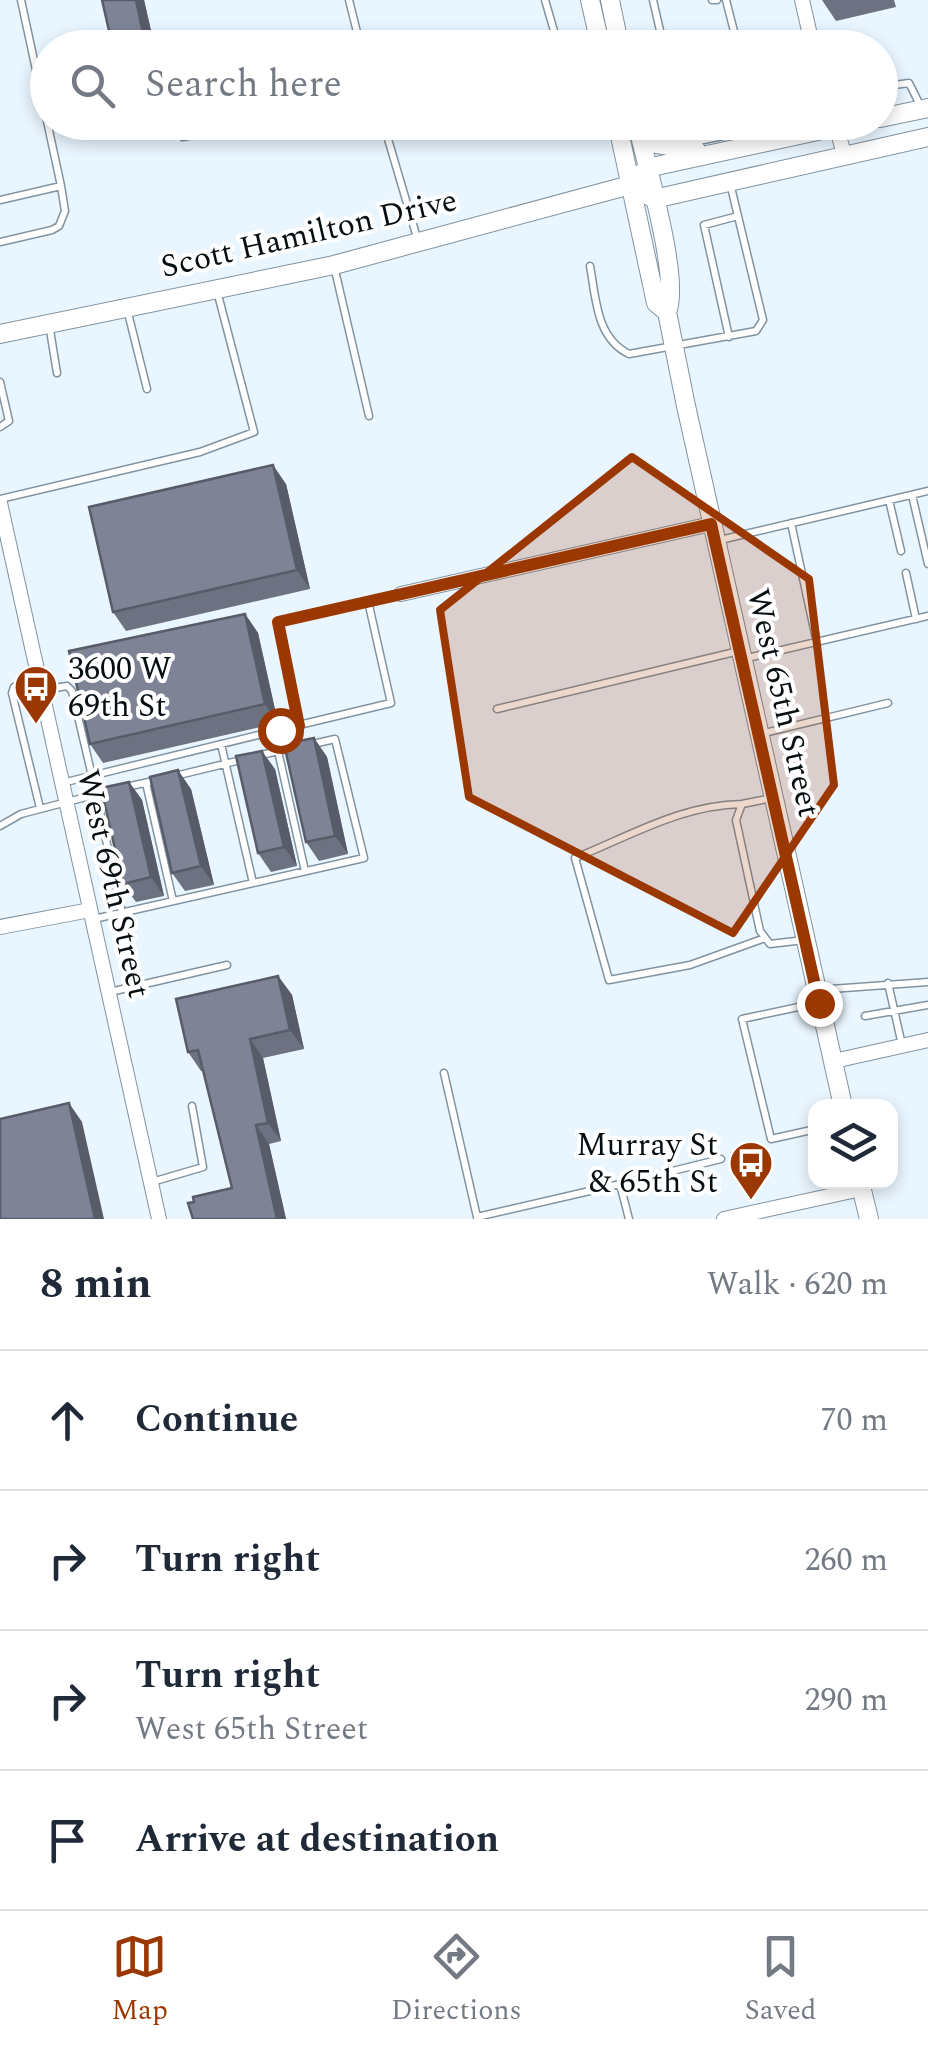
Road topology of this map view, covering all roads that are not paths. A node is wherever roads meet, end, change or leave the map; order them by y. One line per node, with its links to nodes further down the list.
1 (21, 0): 15 (lane)
2 (349, 0): 8 (lane)
3 (545, 0): 9 (lane)
4 (653, 0): 12 (lane)
5 (726, 0): 13 (lane)
6 (802, 0): 14 (street)
7 (605, 2): 10 (main road); 11 (main road)
8 (356, 30)
9 (554, 30)
10 (603, 30)
11 (614, 30)
12 (660, 30)
13 (734, 30)
14 (810, 30)
15 (30, 42)
16 (898, 85): 17 (lane)
17 (925, 108): 18 (main road)
18 (898, 114)
19 (928, 137): 32 (main road)
20 (51, 140): 36 (lane)
21 (388, 140): 42 (lane)
22 (621, 140): 35 (main road, West 65th Street)
23 (642, 140): 33 (main road, West 65th Street)
24 (649, 140): 31 (main road)
25 (688, 140): 31 (lane)
26 (714, 140): 31 (lane)
27 (753, 140): 30 (lane)
28 (774, 140): 30 (main road)
29 (840, 140): 32 (street)
30 (754, 145): 31 (main road)
31 (690, 150): 33 (main road)
32 (844, 154): 34 (main road)
33 (647, 168): 35 (main road, Scott Hamilton Drive); 38 (main road, West 65th Street)
34 (730, 182): 37 (main road); 40 (lane)
35 (630, 185): 38 (main road); 42 (main road, Scott Hamilton Drive); 48 (main road, West 65th Street)
36 (61, 186): 39 (lane); 41 (lane)
37 (696, 190): 38 (main road); 43 (main road)
38 (654, 199): 43 (main road, West 65th Street)
39 (0, 200)
40 (738, 216): 51 (lane); 51 (lane)
41 (0, 242)
42 (419, 242): 44 (main road, Scott Hamilton Drive)
43 (666, 253): 48 (main road, West 65th Street)
44 (334, 265): 46 (main road, Scott Hamilton Drive); 56 (lane)
45 (590, 266): 52 (lane)
46 (216, 288): 47 (main road, Scott Hamilton Drive); 61 (lane)
47 (126, 308): 49 (main road, Scott Hamilton Drive); 55 (lane)
48 (668, 312): 52 (main road, West 65th Street)
49 (49, 323): 50 (main road, Scott Hamilton Drive); 53 (lane)
50 (0, 334)
51 (729, 336): 52 (lane)
52 (674, 348): 63 (main road, West 65th Street)
53 (56, 374)
54 (0, 382): 57 (lane)
55 (147, 388)
56 (368, 416)
57 (0, 427)
58 (928, 491): 59 (lane)
59 (912, 495): 60 (lane); 65 (lane)
60 (889, 500): 62 (lane); 64 (lane)
61 (0, 501): 73 (street, West 69th Street)
62 (791, 524): 63 (lane); 71 (lane)
63 (713, 533): 67 (street); 72 (main road, West 65th Street)
64 (901, 551)
65 (928, 564)
66 (906, 573): 70 (lane)
67 (400, 594): 68 (lane)
68 (368, 601): 76 (lane); 76 (lane)
69 (928, 616): 70 (lane)
70 (916, 619): 71 (lane)
71 (818, 643): 72 (lane)
72 (741, 655): 75 (lane); 78 (main road, West 65th Street)
73 (40, 685): 82 (lane); 83 (street, West 69th Street); 89 (lane)
74 (888, 702): 78 (lane)
75 (496, 709)
76 (299, 726): 77 (lane)
77 (272, 732): 79 (lane); 80 (lane)
78 (759, 735): 86 (main road, West 65th Street)
79 (221, 744): 81 (lane); 82 (lane)
80 (278, 751): 81 (lane); 91 (lane); 91 (lane)
81 (226, 764): 84 (lane); 92 (lane)
82 (92, 776): 83 (lane)
83 (62, 783): 87 (street, West 69th Street)
84 (146, 783): 85 (lane); 93 (lane)
85 (96, 794): 87 (lane); 94 (lane)
86 (773, 798): 88 (lane); 98 (main road, West 65th Street)
87 (66, 801): 89 (lane); 95 (street, West 69th Street)
88 (742, 804): 97 (lane); 97 (lane)
89 (40, 808): 90 (lane)
90 (0, 826)
91 (306, 871): 92 (lane)
92 (253, 883): 93 (lane)
93 (173, 901): 94 (lane)
94 (122, 913): 95 (lane)
95 (91, 915): 96 (street); 102 (street, West 69th Street)
96 (0, 927)
97 (765, 938): 98 (lane)
98 (805, 940): 103 (main road, West 65th Street)
99 (228, 965): 102 (lane)
100 (928, 982): 101 (lane)
101 (888, 983): 103 (lane); 105 (lane)
102 (109, 992): 115 (street, West 69th Street)
103 (817, 997): 109 (main road, West 65th Street); 113 (lane)
104 (928, 1005): 105 (lane)
105 (894, 1011): 106 (lane); 108 (lane)
106 (865, 1016)
107 (928, 1040): 108 (street)
108 (902, 1046): 109 (street)
109 (834, 1062): 111 (main road, West 65th Street)
110 (444, 1073): 116 (lane)
111 (842, 1099)
112 (192, 1106): 115 (lane)
113 (808, 1131)
114 (721, 1159): 116 (lane)
115 (151, 1182): 120 (street, West 69th Street)
116 (620, 1184): 121 (lane)
117 (849, 1189): 119 (street)
118 (862, 1189): 123 (main road)
119 (779, 1213): 122 (street)
120 (159, 1219)
121 (629, 1219)
122 (724, 1219)
123 (868, 1219)

